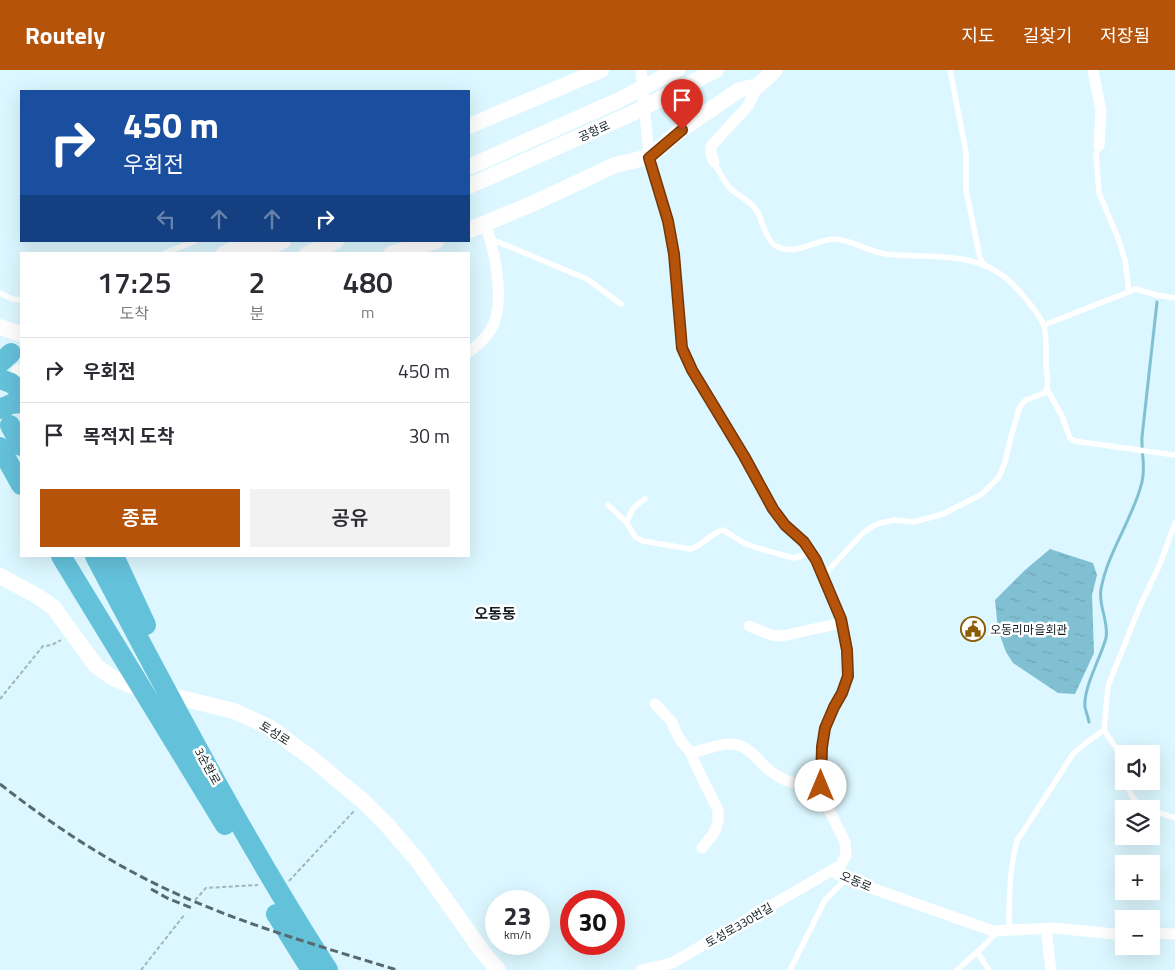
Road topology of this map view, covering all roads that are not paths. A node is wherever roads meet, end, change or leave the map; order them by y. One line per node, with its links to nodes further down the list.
1 (601, 70): 9 (main road)
2 (641, 70): 11 (street, 오동로)
3 (677, 70): 13 (main road, 공항로)
4 (716, 70): 14 (main road, 공항로)
5 (776, 70): 8 (main road)
6 (950, 70): 27 (lane)
7 (1093, 70): 10 (street)
8 (758, 86): 11 (main road); 12 (street)
9 (470, 126)
10 (1099, 146): 28 (lane)
11 (648, 151): 16 (main road); 47 (street, 오동로)
12 (714, 162): 27 (lane)
13 (470, 167)
14 (470, 186)
15 (470, 230): 16 (main road)
16 (488, 232): 32 (lane); 36 (street)
17 (193, 242): 22 (lane)
18 (248, 242): 23 (main road)
19 (281, 242): 24 (main road)
20 (334, 242): 25 (main road)
21 (433, 242): 26 (main road)
22 (168, 252)
23 (228, 252)
24 (256, 252)
25 (311, 252)
26 (398, 252)
27 (985, 266): 33 (lane)
28 (1129, 292): 30 (lane); 33 (lane)
29 (0, 293): 31 (lane)
30 (1175, 298)
31 (20, 300)
32 (621, 304)
33 (1044, 325): 37 (lane)
34 (0, 327): 35 (main road)
35 (20, 334)
36 (470, 351)
37 (1047, 389): 41 (lane); 53 (lane)
38 (20, 403): 39 (highway)
39 (5, 417): 40 (highway)
40 (6, 448): 42 (highway)
41 (1175, 455)
42 (20, 483)
43 (645, 499): 45 (lane)
44 (608, 505): 45 (lane)
45 (627, 523): 47 (lane)
46 (1175, 523): 59 (lane)
47 (809, 550): 53 (street, 오동로)
48 (62, 557): 56 (highway)
49 (81, 557): 56 (highway)
50 (95, 557): 56 (highway)
51 (114, 557): 56 (highway)
52 (0, 576): 77 (main road, 토성로)
53 (823, 576): 54 (street, 오동로)
54 (841, 622): 55 (street); 62 (street, 오동로)
55 (749, 626)
56 (149, 672): 58 (highway)
57 (655, 704): 61 (street)
58 (173, 715): 65 (highway); 65 (highway)
59 (1104, 730): 60 (lane); 70 (lane)
60 (1115, 746)
61 (691, 753): 62 (street); 66 (street)
62 (821, 786): 67 (street, 오동로)
63 (1160, 813): 64 (lane)
64 (1175, 818)
65 (243, 844): 75 (highway); 76 (highway)
66 (702, 848)
67 (833, 870): 68 (street, 오동로); 78 (street, 토성로330번길)
68 (846, 879): 70 (street, 오동로); 79 (lane)
69 (1046, 929): 70 (street, 오동로); 71 (street, 오동로); 82 (street)
70 (1003, 931): 74 (lane)
71 (1115, 933)
72 (1160, 933): 73 (street)
73 (1175, 934)
74 (977, 952): 80 (lane); 81 (lane)
75 (311, 970)
76 (328, 970)
77 (498, 970)
78 (641, 970)
79 (790, 970)
80 (957, 970)
81 (989, 970)
82 (1051, 970)

